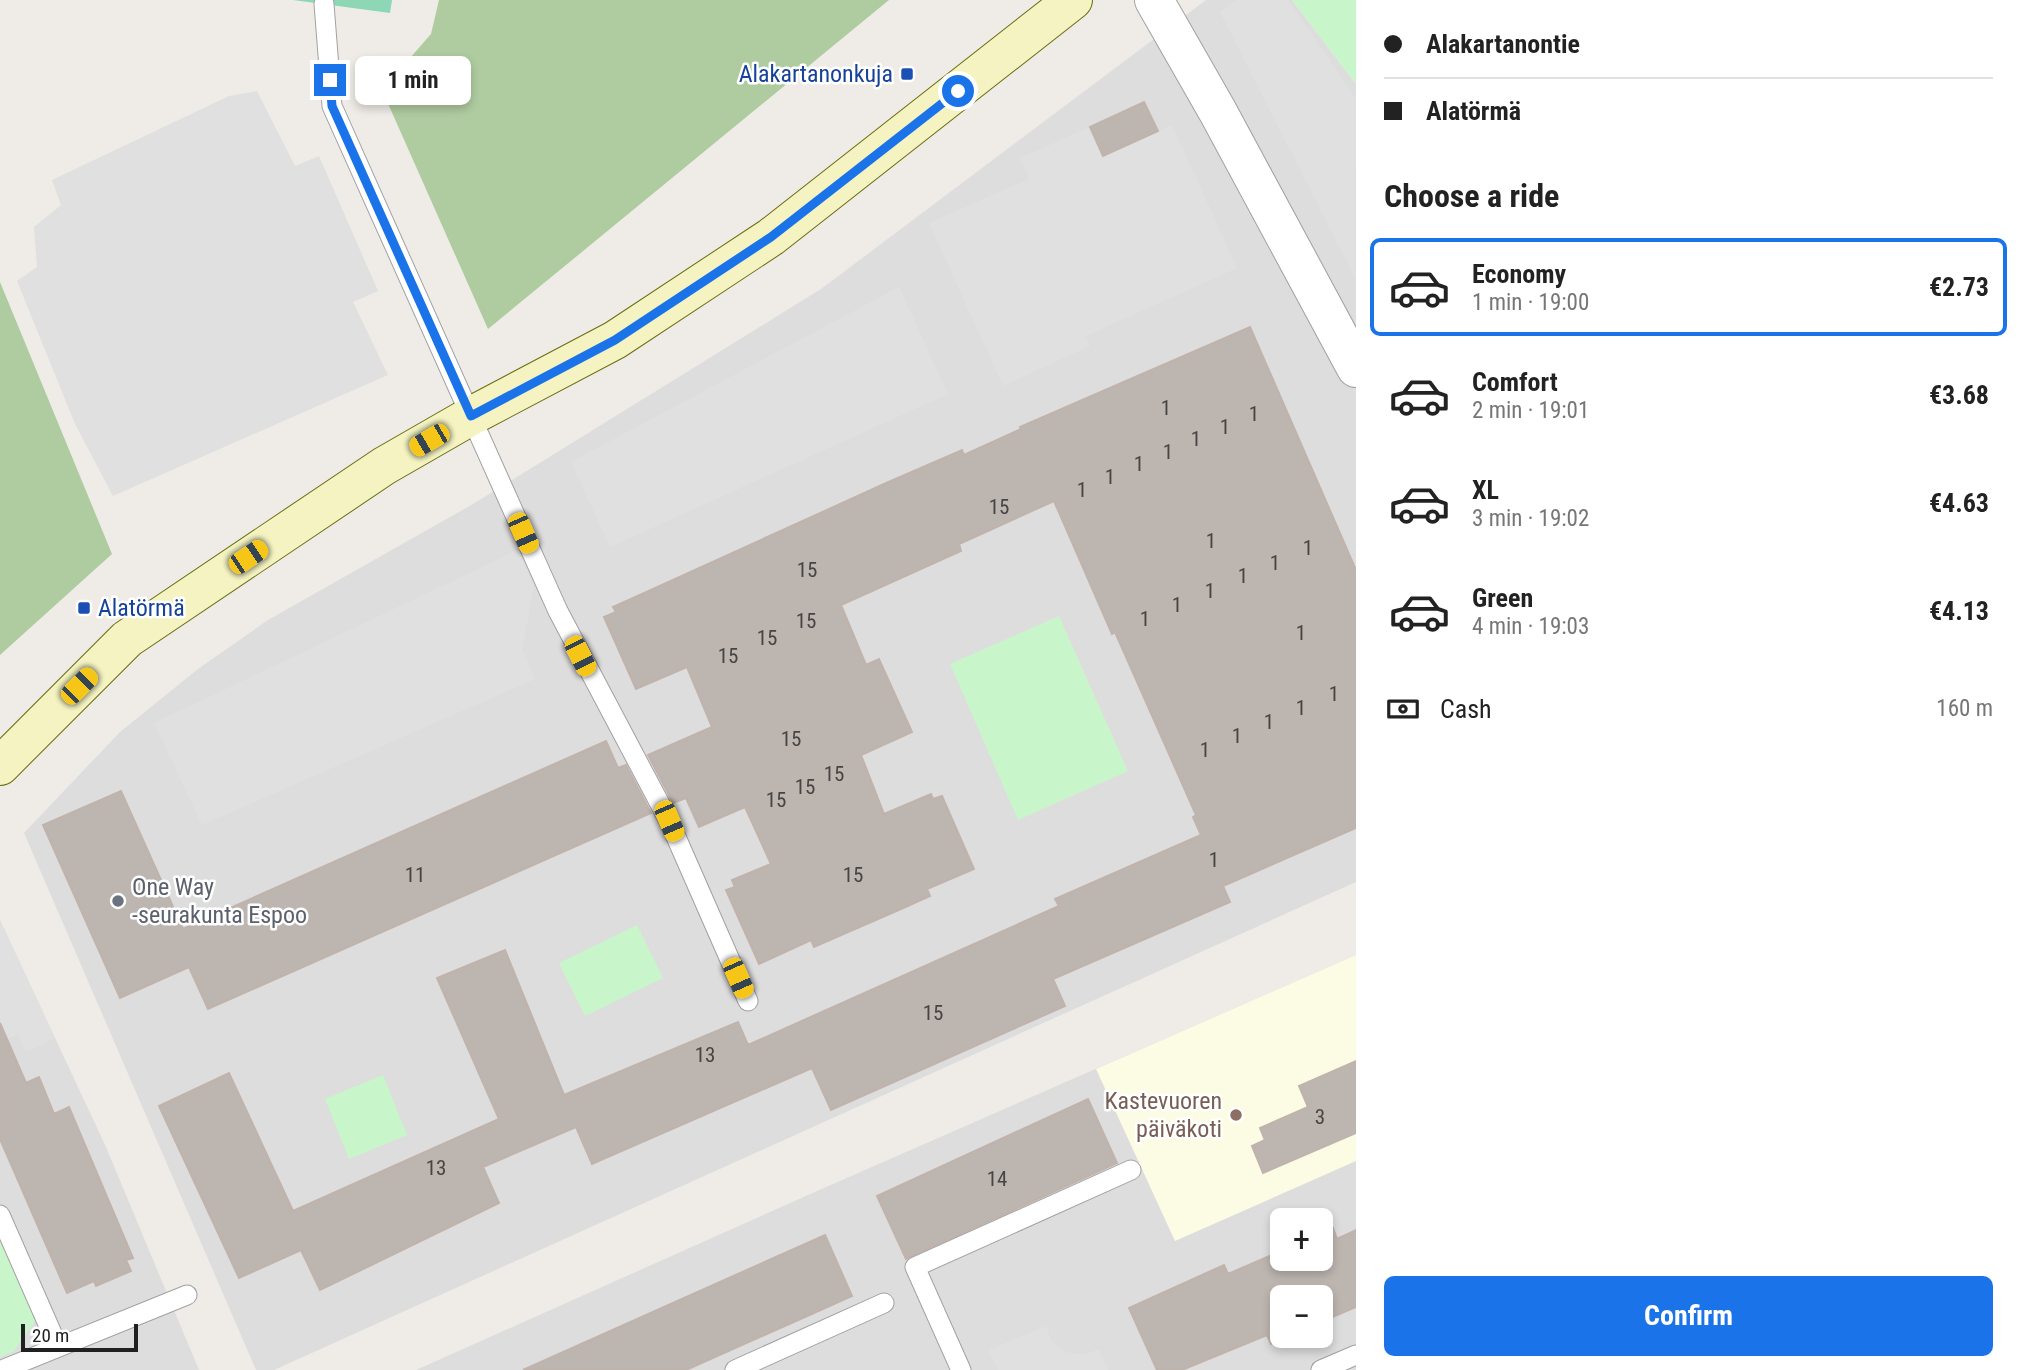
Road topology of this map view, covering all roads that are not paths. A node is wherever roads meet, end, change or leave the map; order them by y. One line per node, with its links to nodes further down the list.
1 (1073, 0): 5 (street)
2 (1154, 0): 4 (street)
3 (324, 4): 5 (lane)
4 (1356, 368)
5 (471, 416): 6 (street); 7 (lane)
6 (0, 766)
7 (748, 1001)
8 (1131, 1170): 16 (lane)
9 (0, 1215): 12 (lane)
10 (187, 1295): 12 (lane)
11 (884, 1303): 15 (lane)
12 (58, 1347): 14 (lane)
13 (1356, 1355): 17 (lane)
14 (2, 1370)
15 (735, 1370)
16 (961, 1370)
17 (1321, 1370)

